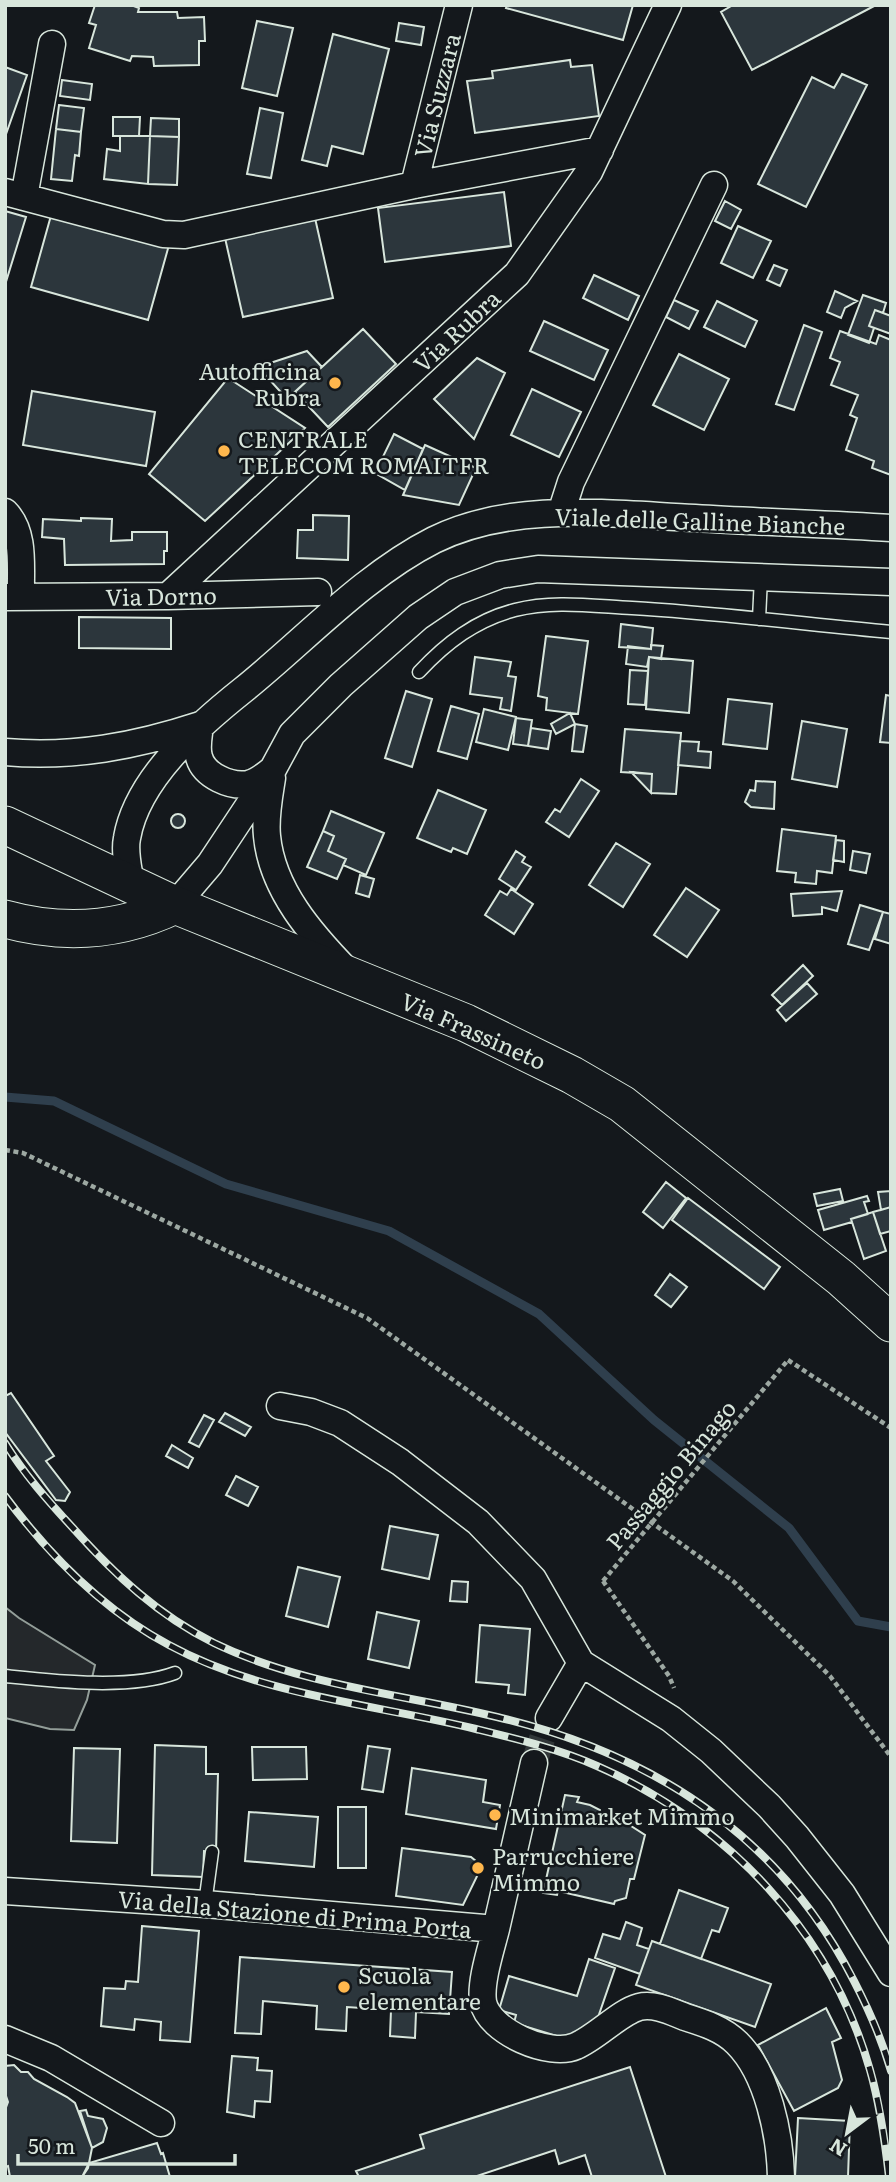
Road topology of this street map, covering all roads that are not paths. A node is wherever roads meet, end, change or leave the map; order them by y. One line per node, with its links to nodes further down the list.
1 (459, 5): 5 (street, Via Suzzara)
2 (668, 5): 4 (street, Via Rubra)
3 (52, 44): 7 (street)
4 (600, 150): 5 (street); 14 (street, Via Rubra)
5 (414, 185): 7 (street)
6 (714, 185): 9 (street)
7 (15, 195)
8 (5, 512): 15 (street)
9 (561, 513): 10 (street, Viale delle Galline Bianche); 19 (street, Viale delle Galline Bianche)
10 (891, 528)
11 (761, 577): 12 (street); 16 (lane); 21 (street)
12 (891, 582)
13 (318, 592): 14 (street, Via Dorno)
14 (169, 596): 15 (street, Via Dorno)
15 (13, 597)
16 (759, 619): 17 (lane); 18 (lane)
17 (891, 632)
18 (419, 672)
19 (200, 725): 20 (street, Viale delle Galline Bianche); 21 (street); 23 (street, Viale delle Galline Bianche)
20 (5, 752)
21 (273, 769): 24 (street); 26 (street)
22 (5, 825): 23 (street, Via Frassineto)
23 (131, 885): 24 (street, Via Frassineto)
24 (175, 905): 25 (street); 26 (street, Via Frassineto)
25 (5, 919)
26 (356, 979): 27 (street, Via Frassineto)
27 (891, 1323)
28 (280, 1406): 29 (street)
29 (581, 1662): 32 (street); 38 (street)
30 (175, 1673): 31 (lane)
31 (5, 1676)
32 (549, 1718)
33 (534, 1763): 37 (street)
34 (212, 1852): 36 (lane)
35 (5, 1891): 36 (street, Via della Stazione di Prima Porta)
36 (205, 1904): 37 (street, Via della Stazione di Prima Porta)
37 (496, 1929): 41 (street, Via della Stazione di Prima Porta)
38 (891, 1973)
39 (5, 2039): 40 (street)
40 (161, 2123)
41 (781, 2177)

